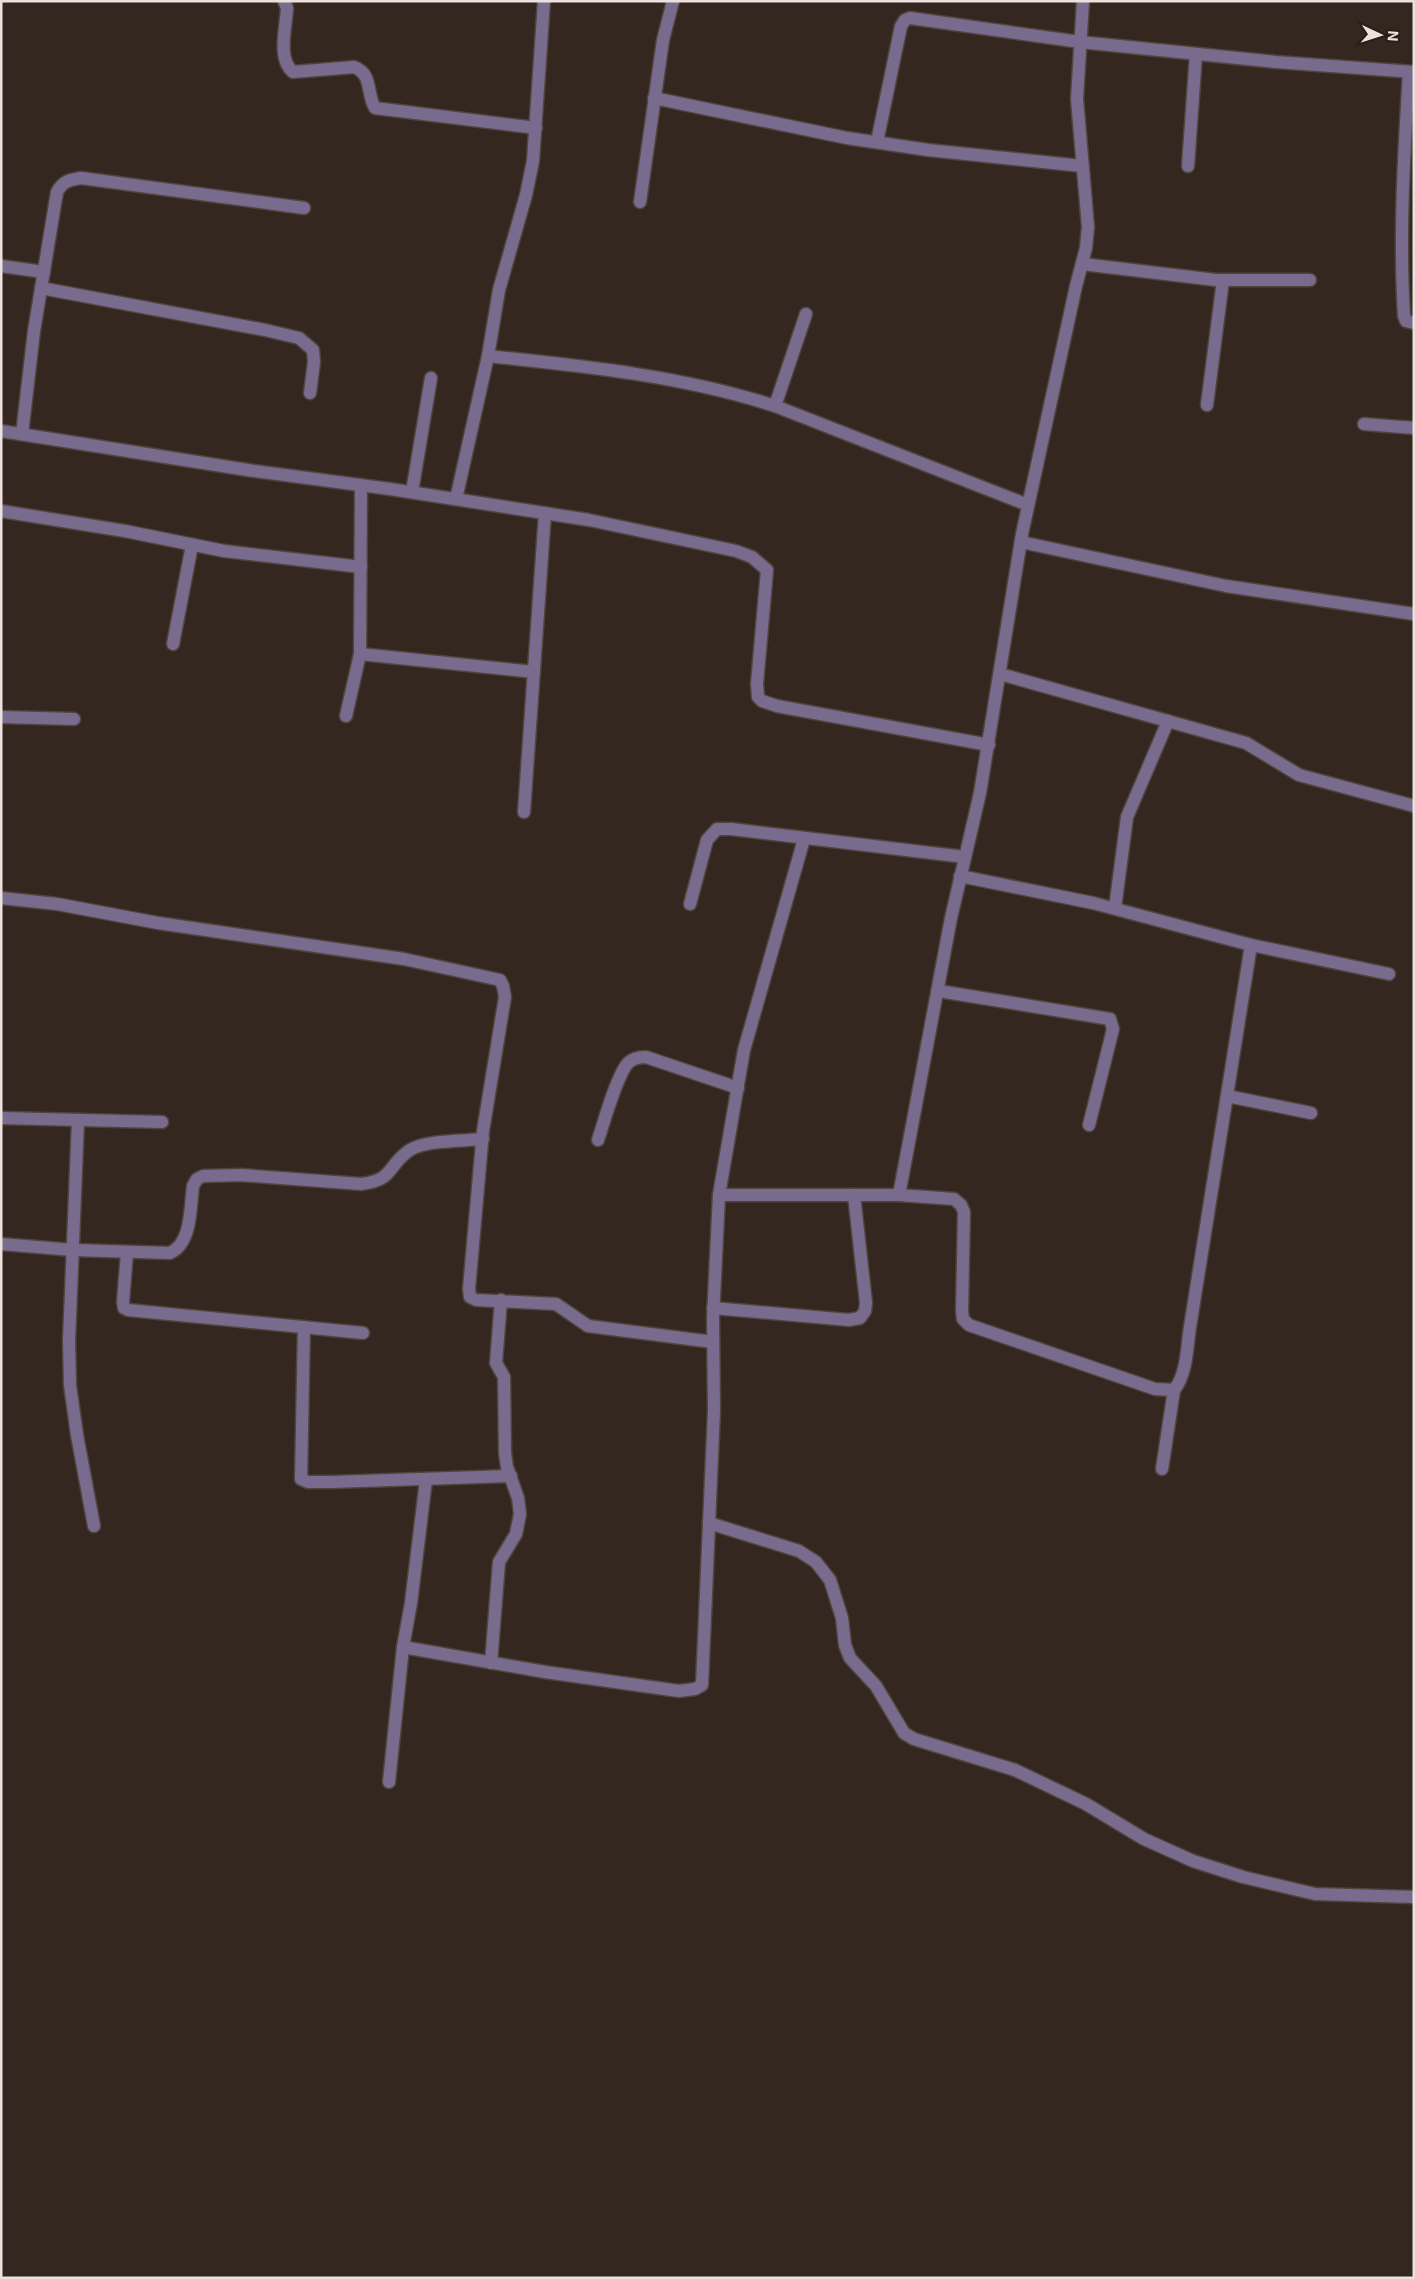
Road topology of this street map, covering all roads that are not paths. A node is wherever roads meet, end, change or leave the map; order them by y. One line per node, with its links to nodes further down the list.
1 (284, 1): 9 (street)
2 (544, 1): 9 (street)
3 (673, 1): 8 (street)
4 (1083, 1): 5 (street)
5 (1080, 42): 6 (street); 11 (street); 12 (street)
6 (1196, 54): 7 (street); 13 (street)
7 (1411, 72): 10 (street)
8 (654, 98): 11 (street); 14 (street)
9 (536, 128): 24 (street)
10 (1410, 130): 23 (street)
11 (877, 142): 12 (street)
12 (1082, 166): 16 (street)
13 (1188, 166)
14 (640, 202)
15 (304, 208): 18 (street)
16 (1082, 264): 19 (street); 36 (street)
17 (1, 266): 18 (street)
18 (44, 272): 21 (street)
19 (1223, 280): 20 (street); 27 (street)
20 (1310, 280)
21 (41, 288): 26 (street); 32 (street)
22 (806, 314): 28 (street)
23 (1414, 323)
24 (488, 356): 28 (street); 35 (street)
25 (432, 378): 34 (street)
26 (310, 393)
27 (1207, 405)
28 (775, 406): 36 (street)
29 (1364, 424): 30 (street)
30 (1414, 428)
31 (1, 431): 32 (street)
32 (22, 434): 33 (street)
33 (361, 485): 34 (street); 41 (street)
34 (412, 492): 35 (street)
35 (456, 499): 38 (street)
36 (1028, 505): 39 (street)
37 (1, 511): 40 (street)
38 (545, 513): 45 (street); 51 (street)
39 (1021, 542): 42 (street); 46 (street)
40 (192, 545): 41 (street); 43 (street)
41 (361, 567): 44 (street)
42 (1414, 614)
43 (173, 644)
44 (360, 654): 45 (street); 47 (street)
45 (534, 672): 53 (street)
46 (1000, 674): 50 (street); 51 (street)
47 (346, 716)
48 (1, 717): 49 (street)
49 (74, 719)
50 (1168, 720): 52 (street); 59 (street)
51 (989, 745): 55 (street)
52 (1414, 806)
53 (524, 812)
54 (804, 839): 55 (street); 58 (street); 63 (street)
55 (965, 857): 56 (street)
56 (960, 876): 59 (street); 62 (street)
57 (1, 898): 70 (street)
58 (690, 904)
59 (1115, 908): 60 (street)
60 (1251, 945): 61 (street); 64 (street)
61 (1389, 974)
62 (939, 990): 69 (street); 74 (street)
63 (738, 1088): 71 (street); 72 (street)
64 (1226, 1096): 65 (street); 83 (street)
65 (1311, 1113)
66 (1, 1118): 67 (street)
67 (78, 1120): 68 (street); 76 (street)
68 (162, 1122)
69 (1089, 1125)
70 (483, 1139): 77 (street); 78 (street)
71 (598, 1140)
72 (719, 1195): 73 (street); 79 (street)
73 (854, 1195): 74 (street); 79 (street)
74 (898, 1195): 83 (street)
75 (1, 1244): 76 (street)
76 (74, 1250): 77 (street); 88 (street)
77 (128, 1252): 80 (street)
78 (501, 1300): 82 (street); 85 (street)
79 (713, 1308): 82 (street)
80 (304, 1327): 81 (street); 86 (street)
81 (363, 1333)
82 (713, 1342): 87 (street)
83 (1174, 1390): 84 (street)
84 (1162, 1469)
85 (511, 1476): 86 (street); 90 (street)
86 (426, 1480): 89 (street)
87 (709, 1523): 90 (street); 92 (street)
88 (94, 1526)
89 (403, 1647): 90 (street); 91 (street)
90 (491, 1663)
91 (389, 1782)
92 (1414, 1897)

